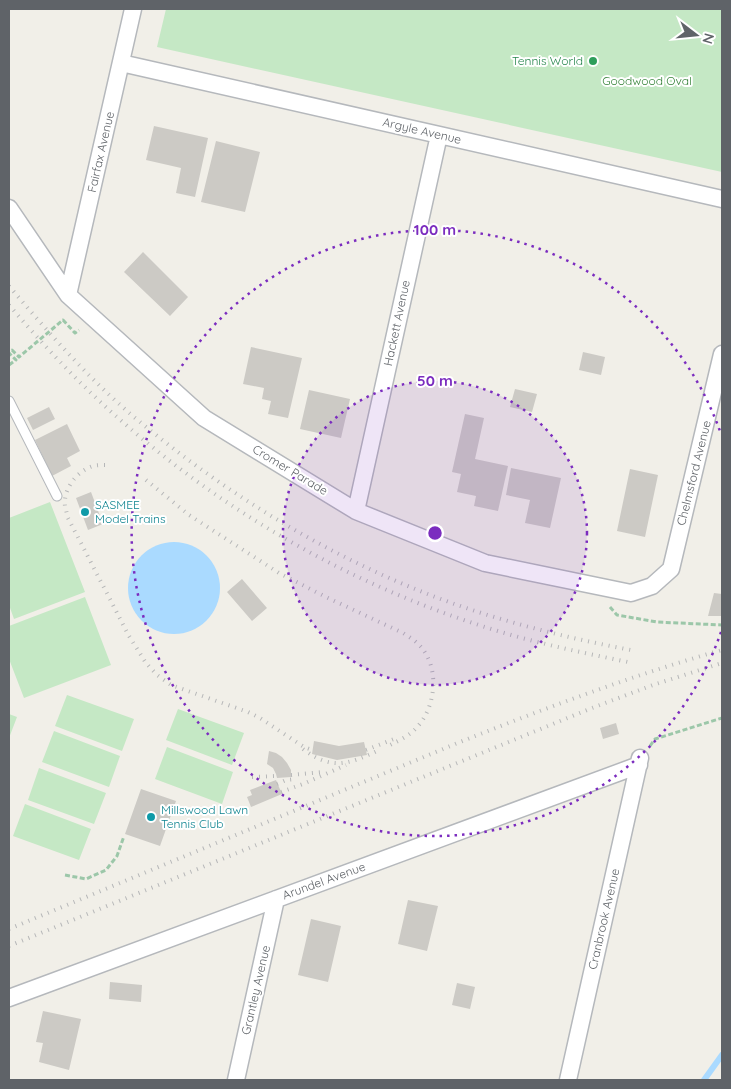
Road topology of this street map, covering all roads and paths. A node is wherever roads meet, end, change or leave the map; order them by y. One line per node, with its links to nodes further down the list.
1 (133, 9): 2 (street, Fairfax Avenue)
2 (121, 63): 3 (street, Argyle Avenue); 6 (street, Fairfax Avenue)
3 (438, 135): 4 (street, Argyle Avenue); 12 (street, Hackett Avenue)
4 (722, 199)
5 (9, 208): 6 (street, Cromer Parade)
6 (68, 295): 7 (street, Cromer Parade)
7 (93, 317): 9 (path); 12 (street, Cromer Parade)
8 (722, 354): 14 (street, Chelmsford Avenue)
9 (9, 365)
10 (9, 401): 11 (lane)
11 (57, 496)
12 (356, 511): 13 (street, Cromer Parade)
13 (595, 586): 14 (street, Cromer Parade); 15 (path)
14 (652, 586)
15 (722, 625)
16 (722, 718): 17 (path)
17 (640, 762): 20 (street, Arundel Avenue); 23 (street, Cranbrook Avenue)
18 (124, 836): 19 (path)
19 (65, 875)
20 (276, 899): 21 (street, Arundel Avenue); 22 (street, Grantley Avenue)
21 (9, 998)
22 (236, 1080)
23 (568, 1080)

